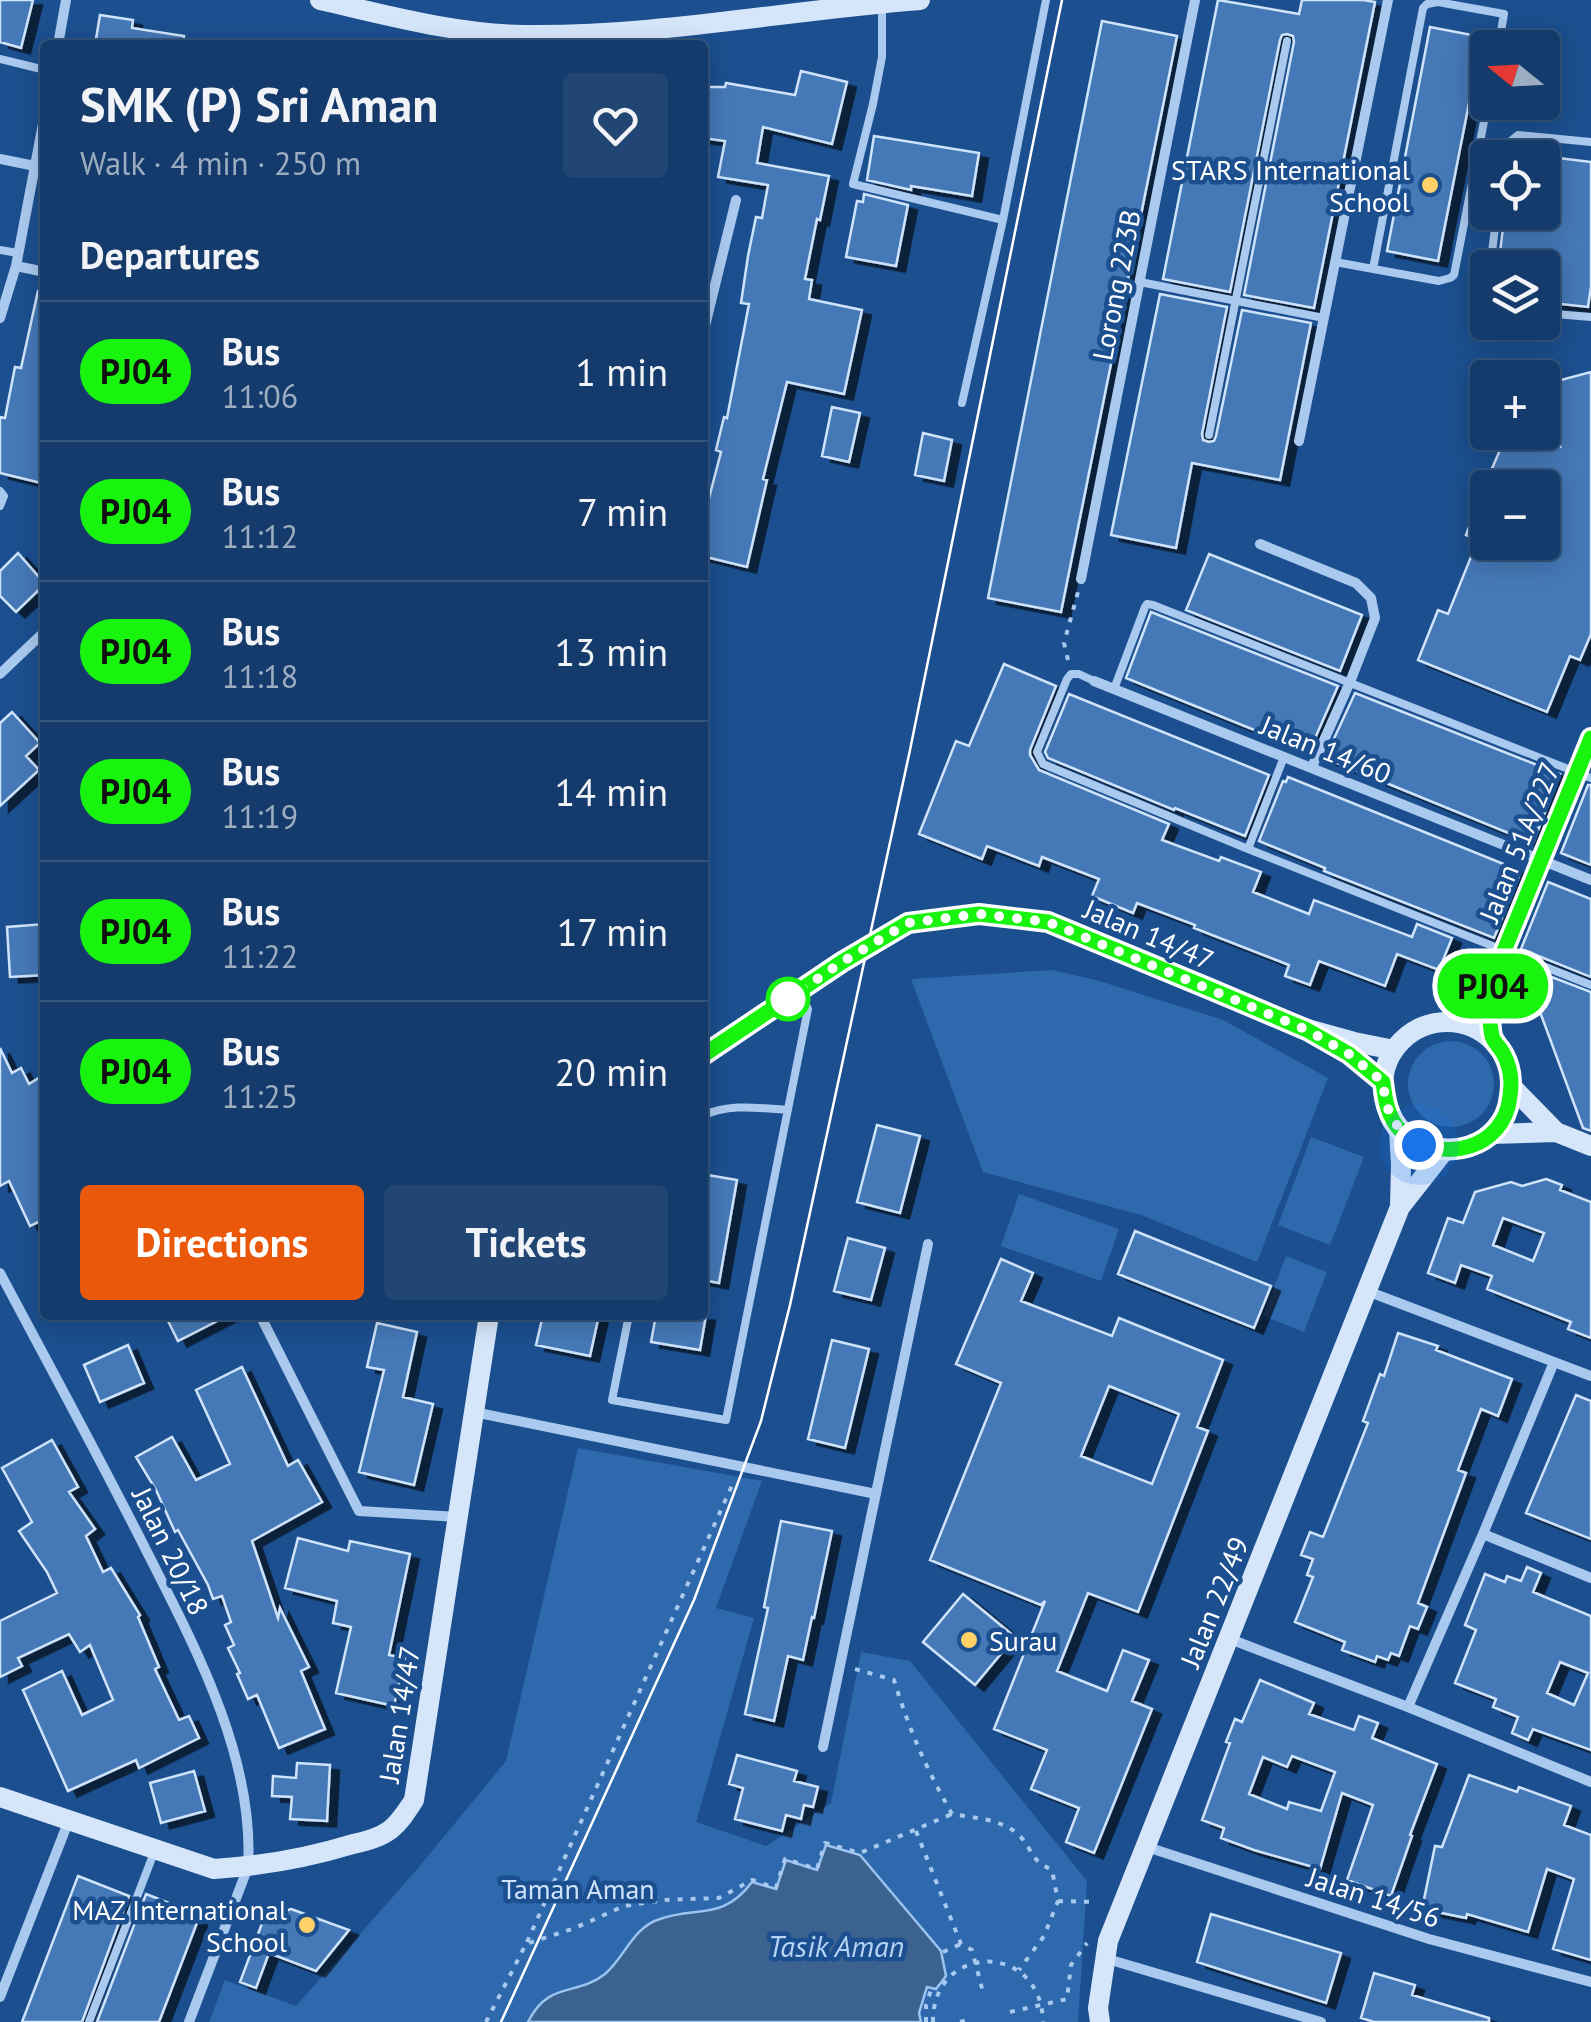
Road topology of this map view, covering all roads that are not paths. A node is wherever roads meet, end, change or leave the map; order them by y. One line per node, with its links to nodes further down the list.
1 (66, 0): 13 (street)
2 (320, 0): 12 (street)
3 (920, 0): 9 (street)
4 (1046, 0): 24 (lane)
5 (1194, 0): 31 (street, Lorong 223B)
6 (1388, 0): 27 (street)
7 (1506, 0): 10 (lane)
8 (846, 3): 9 (street); 12 (street)
9 (882, 3): 24 (lane)
10 (1504, 14): 11 (lane); 29 (lane)
11 (1501, 30)
12 (435, 36)
13 (59, 40)
14 (1287, 42): 32 (lane)
15 (0, 59): 16 (lane)
16 (40, 69)
17 (1484, 120): 29 (lane)
18 (40, 139): 22 (street)
19 (1512, 140): 20 (lane)
20 (1591, 142)
21 (0, 159): 22 (street)
22 (35, 166): 26 (street)
23 (736, 200): 33 (street)
24 (1003, 220): 38 (lane)
25 (0, 250): 26 (lane)
26 (18, 253): 28 (street)
27 (1335, 262): 29 (lane); 37 (street)
28 (16, 266): 30 (street); 36 (street)
29 (1373, 268)
30 (40, 271)
31 (1140, 282): 32 (lane); 44 (street, Lorong 223B)
32 (1236, 301): 37 (lane); 39 (lane)
33 (708, 304)
34 (1560, 314): 35 (lane)
35 (1591, 317)
36 (0, 318)
37 (1324, 318): 40 (street)
38 (962, 403)
39 (1209, 435)
40 (1300, 441)
41 (0, 491): 42 (lane)
42 (0, 506)
43 (1260, 544): 48 (street)
44 (1082, 579)
45 (40, 636): 46 (street)
46 (0, 674)
47 (1094, 680): 49 (street, Jalan 14/60); 54 (lane)
48 (1350, 682): 49 (lane); 52 (street); 53 (lane)
49 (1114, 689): 51 (street, Jalan 14/60)
50 (1591, 738): 53 (street, Jalan 51A/227)
51 (1284, 756): 52 (street, Jalan 14/60); 54 (lane)
52 (1312, 767): 55 (street, Jalan 14/60)
53 (1584, 775): 55 (street, Jalan 51A/227)
54 (1248, 849): 57 (lane)
55 (1541, 860): 56 (street, Jalan 14/60); 57 (street, Jalan 51A/227)
56 (1591, 880)
57 (1501, 959): 58 (lane); 60 (street, Jalan 51A/227); 62 (street, Jalan 51A/227)
58 (1591, 985)
59 (799, 991): 61 (street, Jalan 14/47); 64 (street, Jalan 14/47); 67 (lane)
60 (1455, 1022): 62 (street); 63 (street)
61 (1307, 1030): 63 (street, Jalan 14/47); 65 (street, Jalan 14/47)
62 (1492, 1040): 66 (street)
63 (1394, 1050): 65 (street)
64 (708, 1052)
65 (1383, 1082): 69 (street)
66 (1512, 1087): 70 (street); 71 (street)
67 (788, 1110): 68 (lane); 80 (lane)
68 (708, 1113)
69 (1399, 1129): 73 (street); 74 (street, Jalan 22/49)
70 (1556, 1132): 71 (street); 72 (street)
71 (1491, 1134): 73 (street)
72 (1591, 1146)
73 (1444, 1151): 74 (street, Jalan 22/49)
74 (1400, 1207): 77 (street, Jalan 22/49)
75 (928, 1244): 84 (street)
76 (0, 1273): 96 (street, Jalan 20/18)
77 (1366, 1290): 81 (street); 88 (street, Jalan 22/49)
78 (263, 1320): 85 (street)
79 (488, 1320): 83 (street, Jalan 14/47)
80 (628, 1320)
81 (1554, 1362): 82 (street); 86 (street)
82 (1591, 1376)
83 (474, 1412): 84 (street); 85 (street, Jalan 14/47)
84 (876, 1494): 90 (street)
85 (458, 1516): 96 (street, Jalan 14/47)
86 (1483, 1534): 87 (street); 89 (street)
87 (1591, 1578)
88 (1230, 1640): 89 (street); 94 (street, Jalan 22/49)
89 (1408, 1707): 91 (street)
90 (823, 1747)
91 (1591, 1782)
92 (0, 1796): 93 (street, Jalan 14/47)
93 (69, 1819): 95 (street, Jalan 14/47); 99 (street)
94 (1147, 1847): 97 (street, Jalan 22/49); 98 (street, Jalan 14/56)
95 (155, 1850): 96 (street, Jalan 14/47); 100 (lane)
96 (248, 1867): 101 (street)
97 (1106, 1949): 102 (street, Jalan 22/49); 103 (street)
98 (1591, 1982)
99 (0, 1998)
100 (89, 2022)
101 (189, 2022)
102 (1100, 2022)
103 (1321, 2022)

